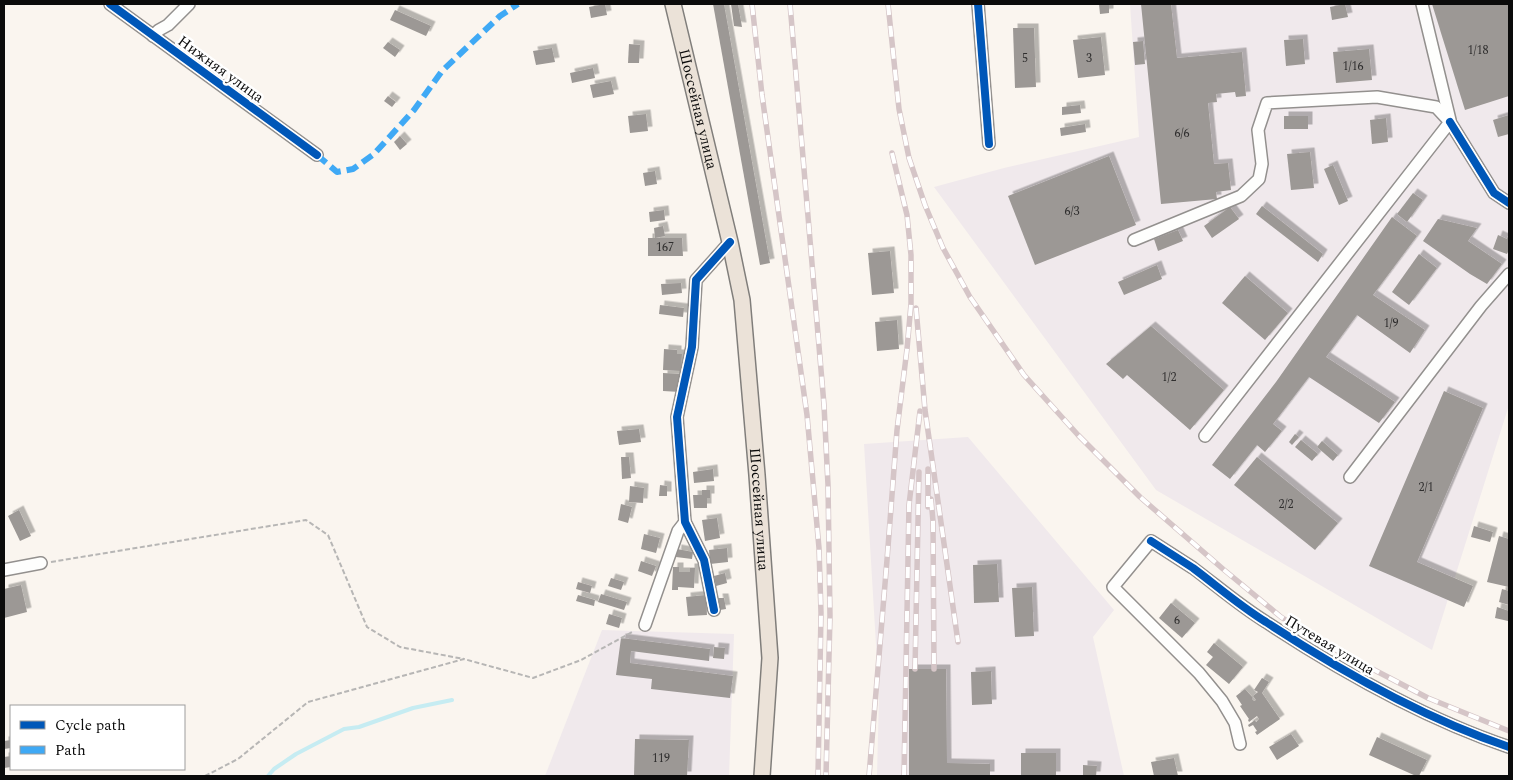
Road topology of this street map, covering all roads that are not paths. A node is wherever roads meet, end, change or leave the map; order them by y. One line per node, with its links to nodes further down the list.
1 (110, 4): 6 (street, Нижняя улица)
2 (189, 4): 6 (street, Нижняя улица)
3 (673, 4): 12 (main road, Шоссейная улица)
4 (978, 4): 8 (street)
5 (1422, 4): 7 (street)
6 (153, 36): 9 (street, Нижняя улица)
7 (1450, 122): 10 (street); 11 (street); 14 (street)
8 (989, 144)
9 (317, 155)
10 (1509, 203)
11 (1134, 240)
12 (730, 242): 16 (street); 23 (main road, Шоссейная улица)
13 (1509, 274): 15 (street)
14 (1205, 436)
15 (1350, 477)
16 (685, 522): 19 (street); 20 (street)
17 (41, 563): 18 (street)
18 (4, 570)
19 (714, 610)
20 (645, 624)
21 (1240, 744): 22 (street, Путевая улица)
22 (1509, 746)
23 (762, 776)

